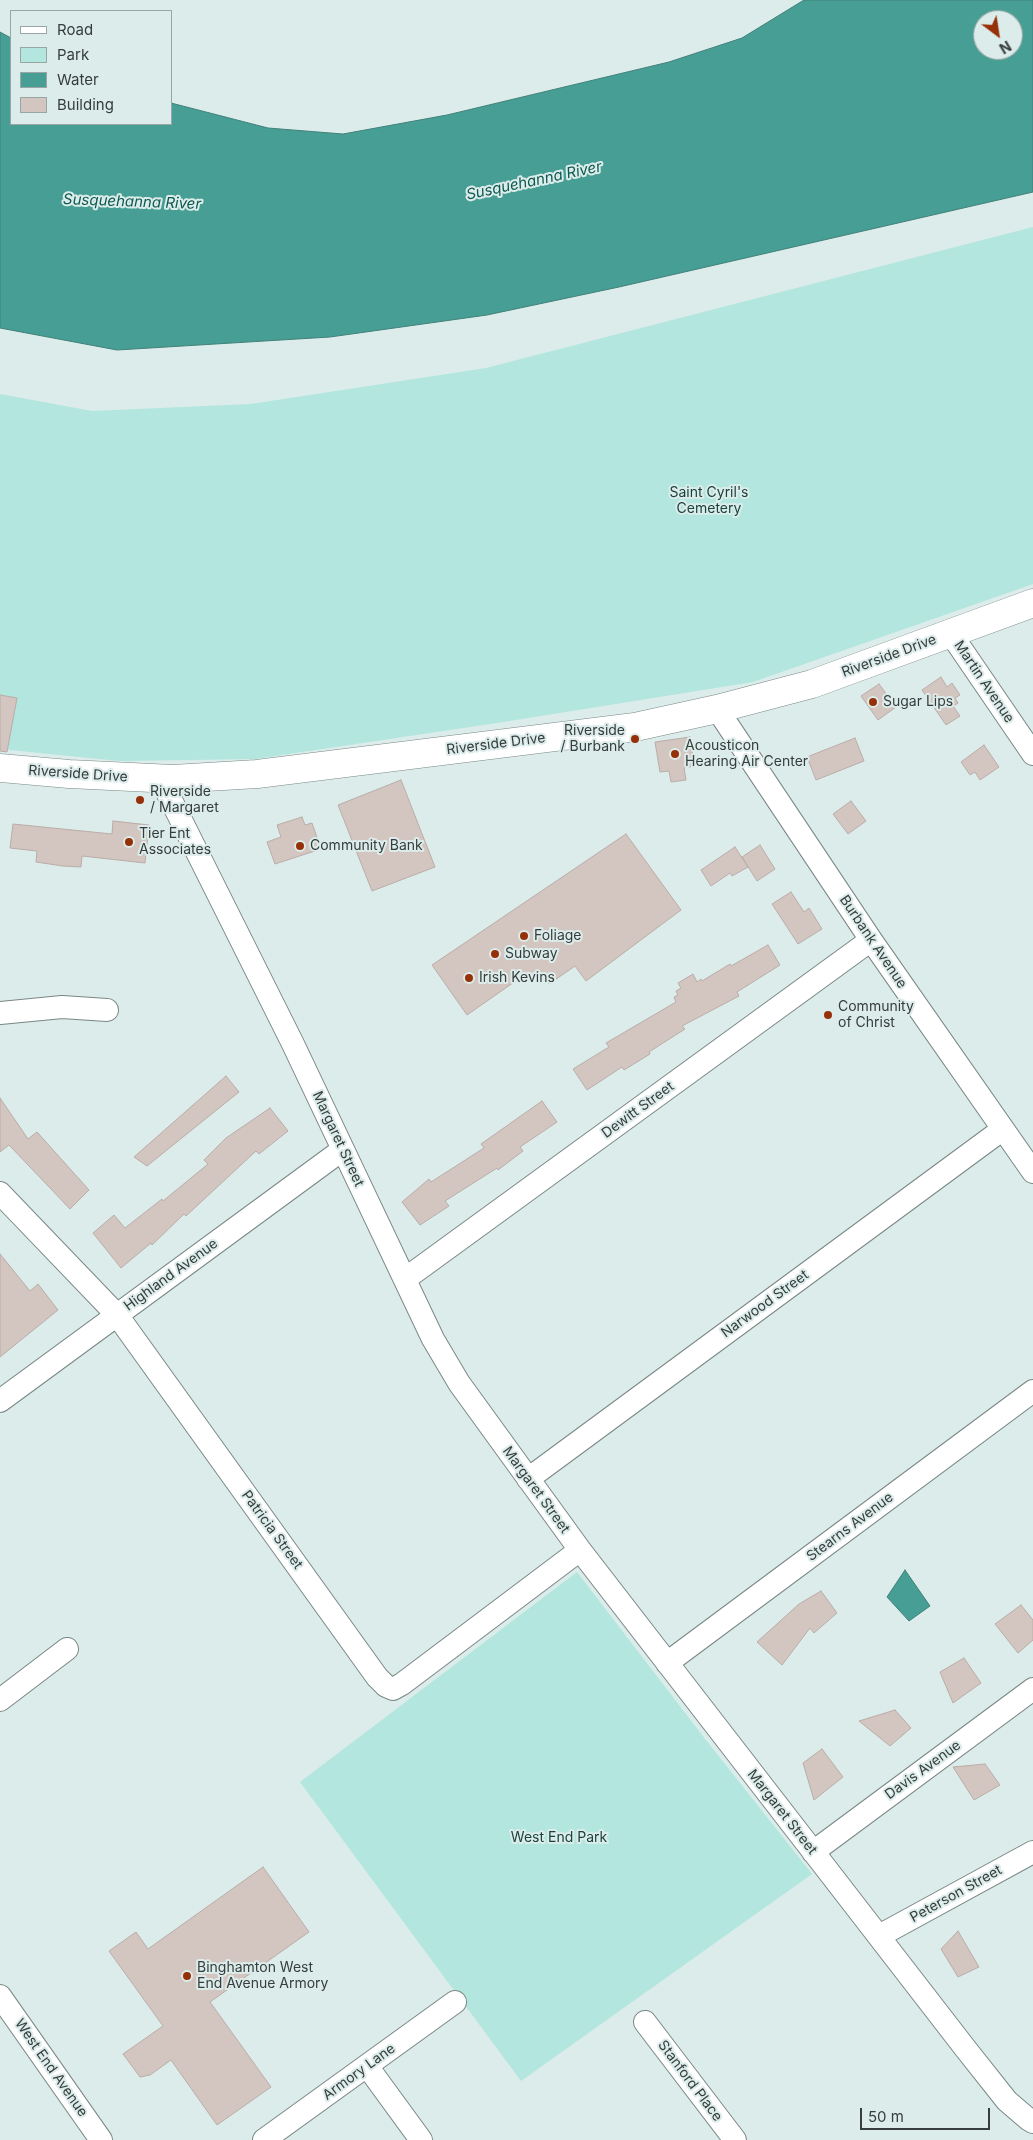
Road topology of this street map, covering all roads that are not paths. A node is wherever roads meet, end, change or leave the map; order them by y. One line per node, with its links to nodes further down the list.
1 (1033, 603): 2 (main road, Riverside Drive)
2 (951, 634): 3 (main road, Riverside Drive); 4 (street, Martin Avenue)
3 (717, 709): 6 (main road, Riverside Drive); 7 (street, Burbank Avenue)
4 (1033, 754)
5 (0, 768): 6 (main road, Riverside Drive)
6 (161, 780): 11 (street, Margaret Street)
7 (871, 940): 10 (street, Burbank Avenue); 14 (street, Dewitt Street)
8 (107, 1010): 9 (street)
9 (0, 1014)
10 (1003, 1129): 12 (street, Burbank Avenue); 18 (street, Narwood Street)
11 (342, 1150): 14 (street, Margaret Street); 15 (street, Highland Avenue)
12 (1033, 1172)
13 (0, 1192): 15 (street, Patricia Street)
14 (405, 1280): 18 (street, Margaret Street)
15 (118, 1315): 17 (street, Highland Avenue); 19 (street, Patricia Street)
16 (1033, 1391): 21 (street, Stearns Avenue)
17 (0, 1401)
18 (528, 1479): 19 (street, Margaret Street)
19 (580, 1550): 21 (street, Margaret Street)
20 (66, 1649): 23 (street)
21 (668, 1663): 24 (street, Margaret Street)
22 (1033, 1689): 24 (street, Davis Avenue)
23 (0, 1700)
24 (813, 1852): 26 (street, Margaret Street)
25 (1033, 1852): 26 (street, Peterson Street)
26 (880, 1936): 31 (street, Margaret Street)
27 (0, 1996): 32 (street, West End Avenue)
28 (455, 2002): 30 (street, Armory Lane)
29 (645, 2022): 35 (street, Stanford Place)
30 (367, 2066): 33 (street, Armory Lane); 34 (street)
31 (1033, 2122)
32 (101, 2140)
33 (264, 2140)
34 (420, 2140)
35 (735, 2140)

